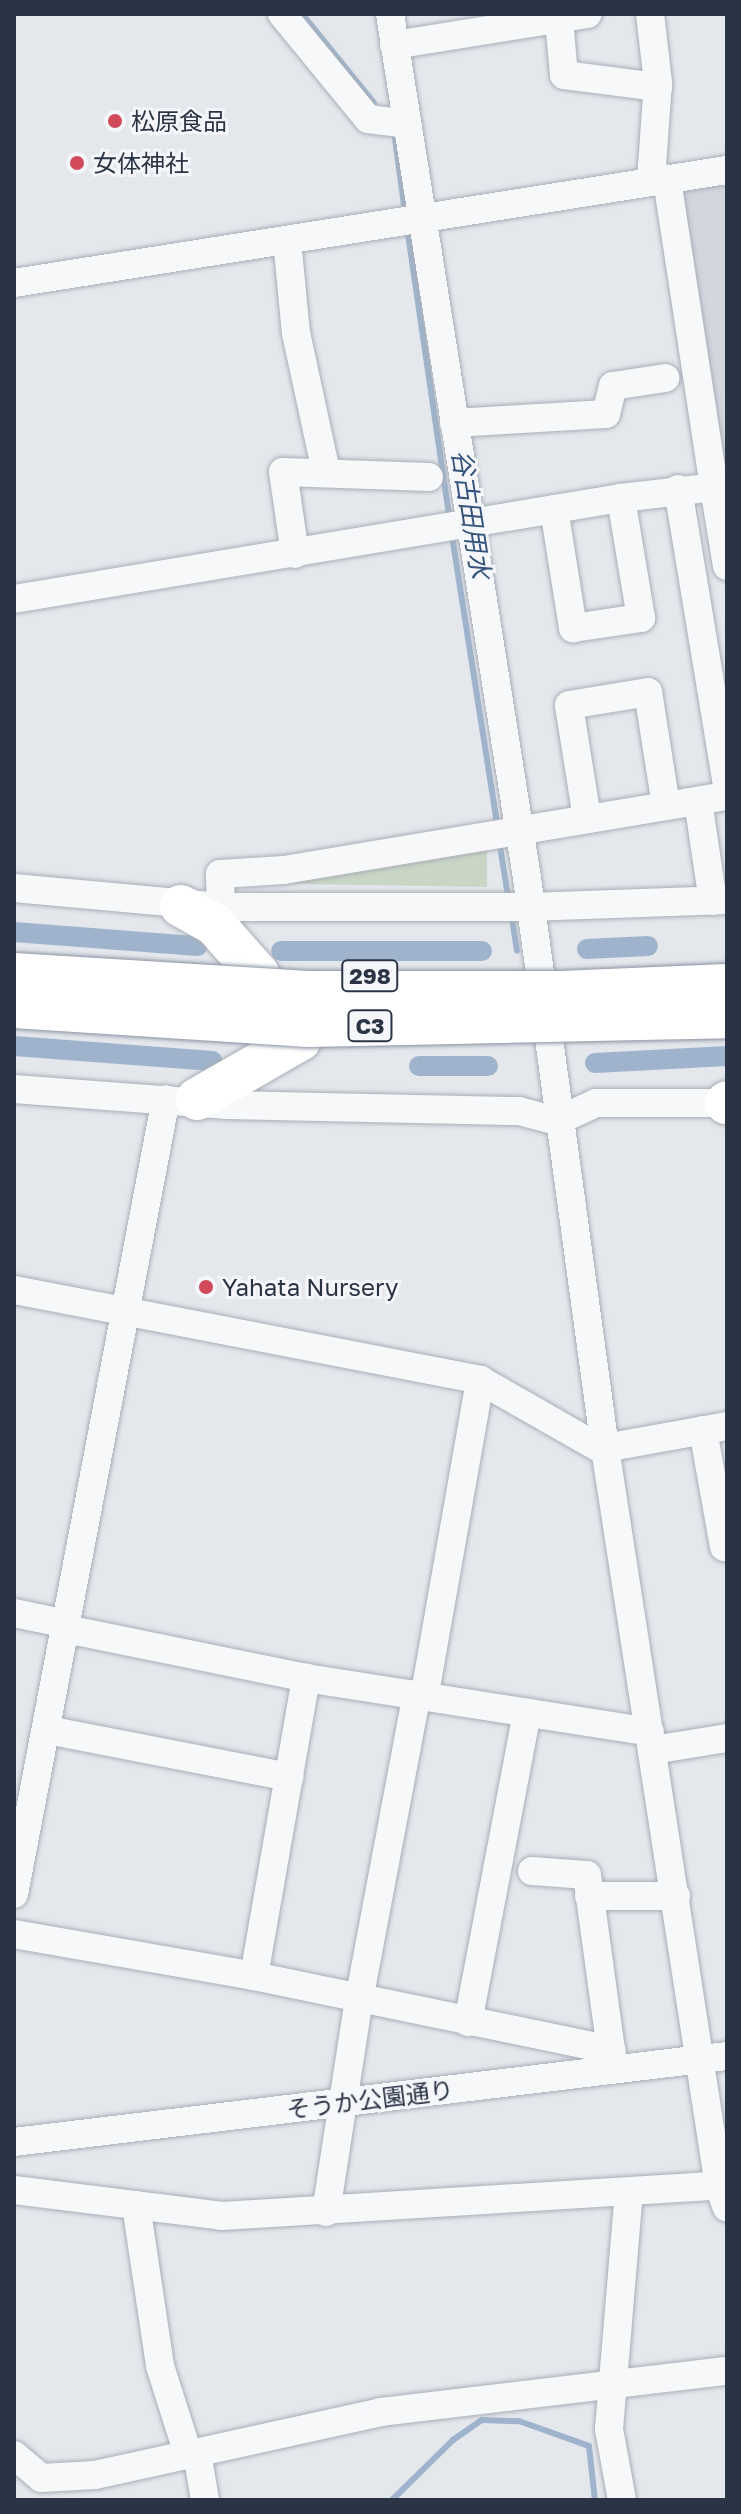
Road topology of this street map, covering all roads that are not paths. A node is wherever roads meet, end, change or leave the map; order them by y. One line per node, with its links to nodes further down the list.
1 (282, 14): 8 (street)
2 (390, 14): 6 (street)
3 (588, 14): 5 (street)
4 (650, 14): 7 (street)
5 (559, 20): 6 (street); 7 (street)
6 (394, 45): 8 (street)
7 (658, 87): 10 (street)
8 (407, 124): 11 (street)
9 (727, 170): 10 (street)
10 (659, 180): 11 (street); 18 (street)
11 (422, 217): 12 (street); 15 (street)
12 (287, 240): 13 (street); 16 (street)
13 (14, 283)
14 (665, 378): 15 (street)
15 (454, 423): 22 (street)
16 (326, 472): 17 (street); 23 (street)
17 (429, 477)
18 (714, 487): 19 (street); 24 (street)
19 (678, 489): 20 (street); 26 (street)
20 (621, 498): 21 (street); 21 (street)
21 (554, 509): 22 (street)
22 (469, 523): 23 (street); 31 (street)
23 (295, 554): 25 (street)
24 (727, 566)
25 (14, 599)
26 (727, 785)
27 (727, 796): 28 (street)
28 (698, 801): 29 (street); 33 (street)
29 (666, 806): 30 (street); 30 (street)
30 (587, 818): 31 (street)
31 (519, 830): 34 (street); 35 (street)
32 (14, 888): 34 (street)
33 (720, 900): 35 (street)
34 (201, 906): 35 (street); 39 (highway)
35 (528, 907): 40 (street)
36 (14, 958): 39 (highway, 298)
37 (723, 972): 38 (highway, C3, bridge); 40 (highway, 298)
38 (14, 974)
39 (259, 975): 40 (highway, 298)
40 (538, 976): 46 (street)
41 (14, 1007): 42 (highway, C3, bridge)
42 (727, 1017)
43 (14, 1021): 45 (highway)
44 (727, 1034): 46 (highway)
45 (300, 1040): 46 (highway); 48 (highway)
46 (546, 1041): 50 (street)
47 (14, 1089): 48 (street)
48 (182, 1099): 50 (street); 52 (street)
49 (727, 1103): 50 (street)
50 (557, 1121): 55 (street)
51 (14, 1290): 52 (street)
52 (125, 1312): 53 (street); 58 (street)
53 (480, 1380): 55 (street); 60 (street)
54 (715, 1428): 55 (street); 56 (street)
55 (605, 1450): 64 (street)
56 (724, 1547)
57 (14, 1613): 58 (street)
58 (66, 1627): 59 (street); 62 (street)
59 (306, 1678): 60 (street); 65 (street)
60 (421, 1693): 61 (street); 72 (street)
61 (527, 1713): 64 (street); 73 (street)
62 (47, 1730): 65 (street); 67 (street)
63 (727, 1738): 64 (street)
64 (651, 1741): 69 (street)
65 (289, 1777): 71 (street)
66 (532, 1871): 68 (street)
67 (14, 1894)
68 (589, 1896): 69 (street); 75 (street)
69 (676, 1896): 74 (street)
70 (14, 1934): 71 (street)
71 (254, 1976): 72 (street)
72 (359, 2000): 73 (street); 76 (street)
73 (468, 2022): 75 (street)
74 (715, 2058): 75 (street, そうか公園通り); 80 (street)
75 (613, 2059): 76 (street, そうか公園通り)
76 (344, 2102): 77 (street, そうか公園通り); 82 (street)
77 (14, 2142)
78 (14, 2190): 81 (street)
79 (629, 2192): 80 (street); 82 (street); 84 (street)
80 (723, 2197)
81 (136, 2205): 82 (street); 85 (street)
82 (326, 2212)
83 (727, 2371): 84 (street)
84 (613, 2384): 85 (street); 89 (street)
85 (193, 2454): 86 (street); 88 (street)
86 (22, 2462): 87 (street)
87 (41, 2500)
88 (205, 2500)
89 (622, 2500)

